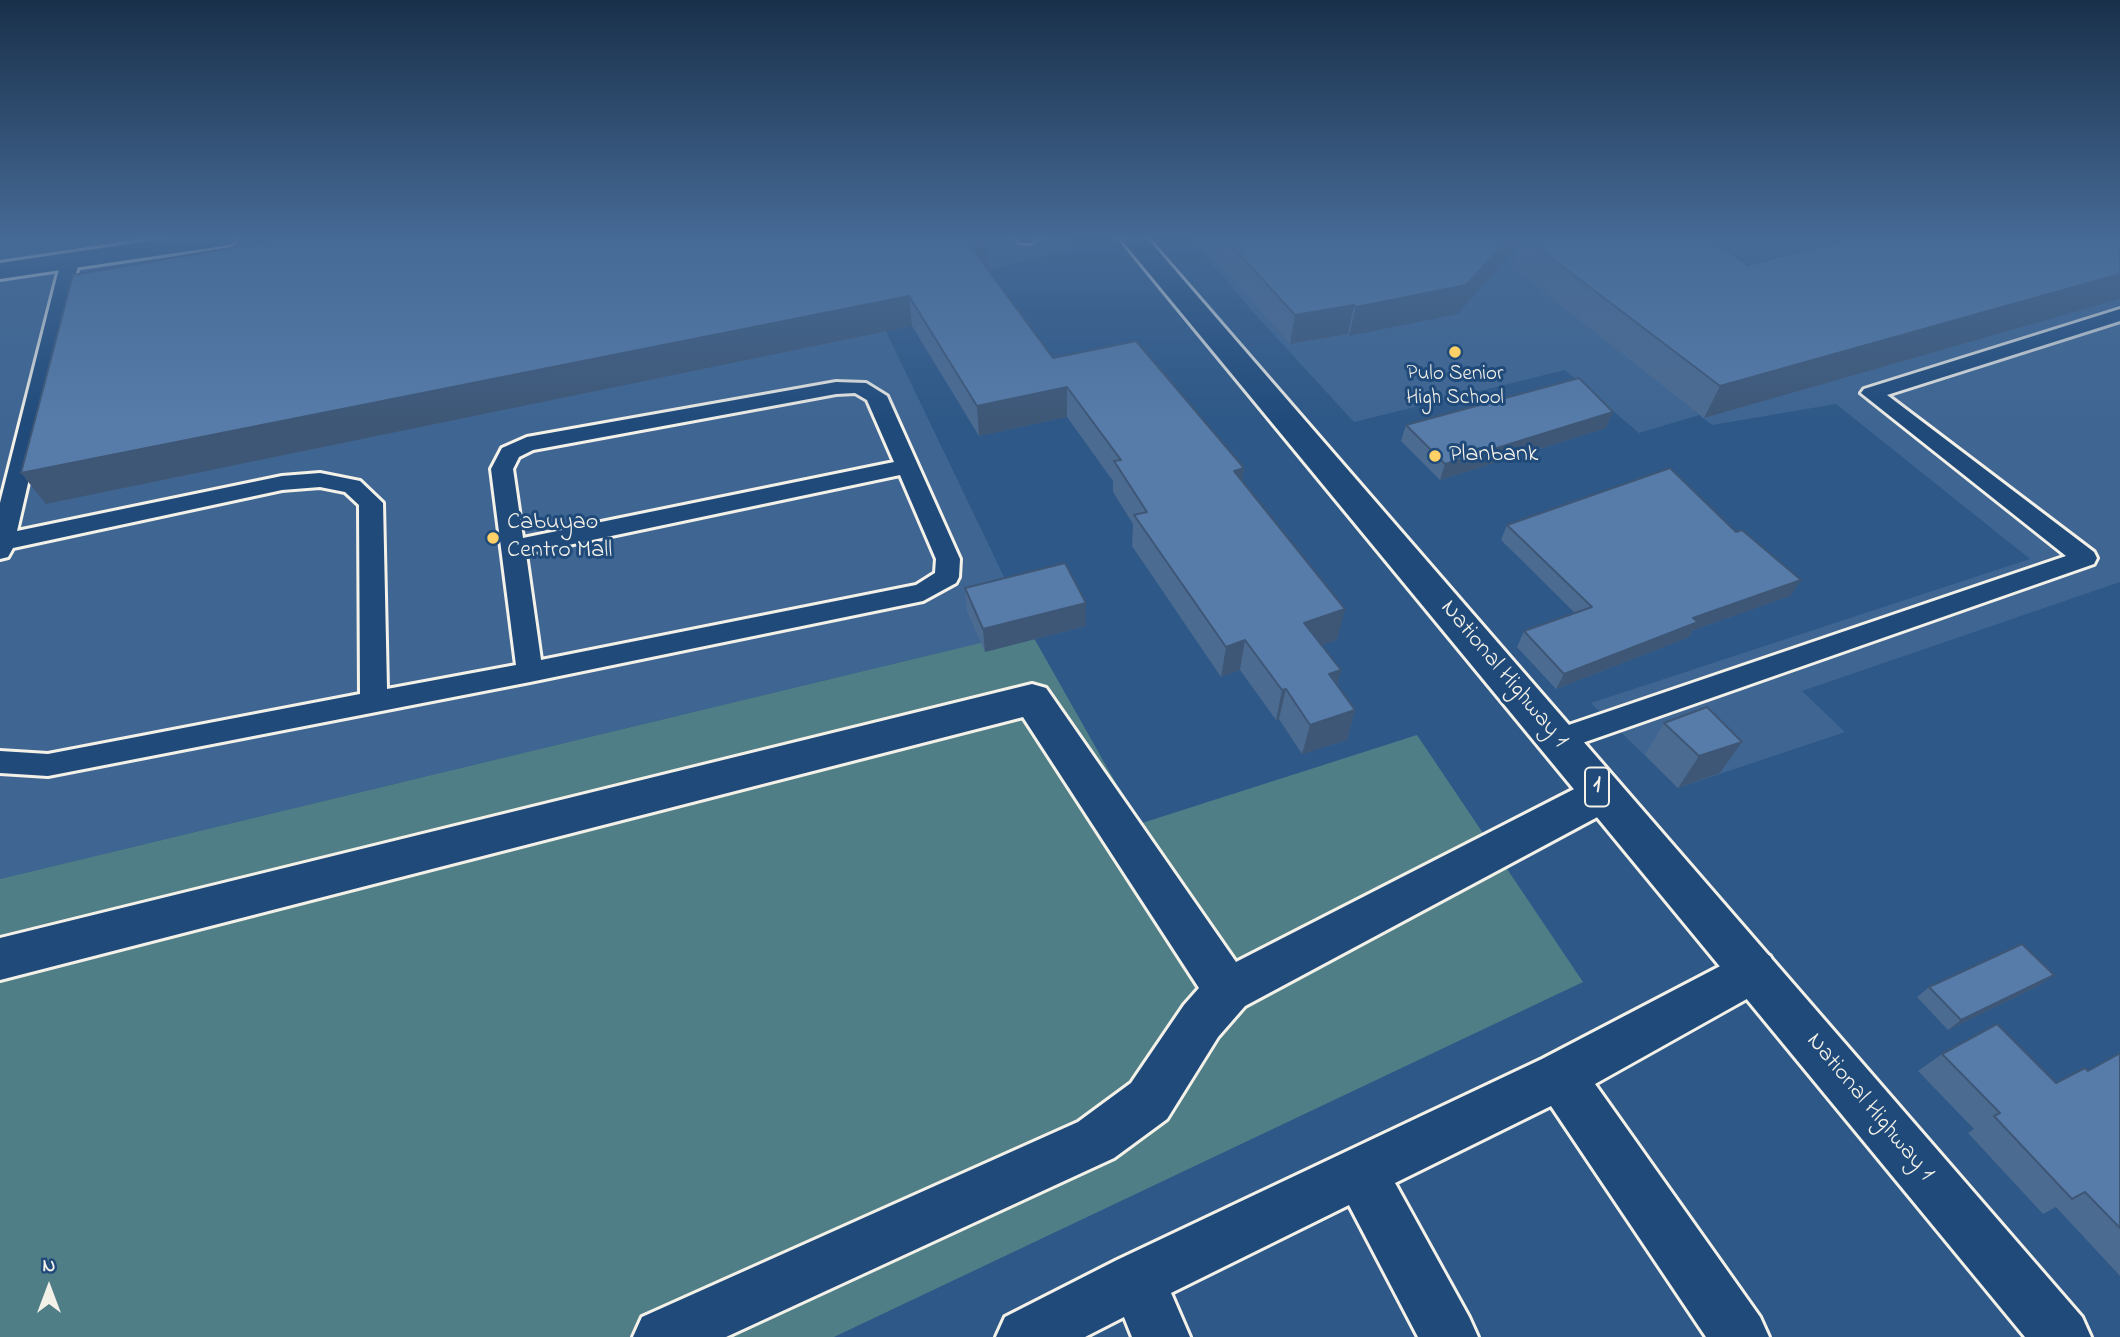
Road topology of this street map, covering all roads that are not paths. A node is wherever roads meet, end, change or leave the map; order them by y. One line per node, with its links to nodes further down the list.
1 (60, 300): 5 (lane)
2 (1186, 300): 9 (main road, National Highway 1 / 1)
3 (2120, 315): 9 (lane)
4 (907, 466): 6 (lane); 6 (lane); 7 (lane)
5 (1, 546): 8 (lane)
6 (513, 548): 7 (lane)
7 (530, 672): 8 (lane)
8 (374, 703): 10 (lane)
9 (1558, 740): 11 (main road, National Highway 1 / 1)
10 (0, 762)
11 (1603, 794): 13 (main road, National Highway 1 / 1); 14 (main road)
12 (0, 960): 14 (main road)
13 (1753, 971): 15 (main road); 23 (main road, National Highway 1 / 1)
14 (1228, 990): 18 (main road)
15 (1560, 1076): 16 (main road); 22 (main road)
16 (1361, 1173): 17 (main road); 21 (main road)
17 (1137, 1279): 19 (main road); 20 (main road)
18 (663, 1337)
19 (1025, 1337)
20 (1161, 1337)
21 (1449, 1337)
22 (1740, 1337)
23 (2062, 1337)

